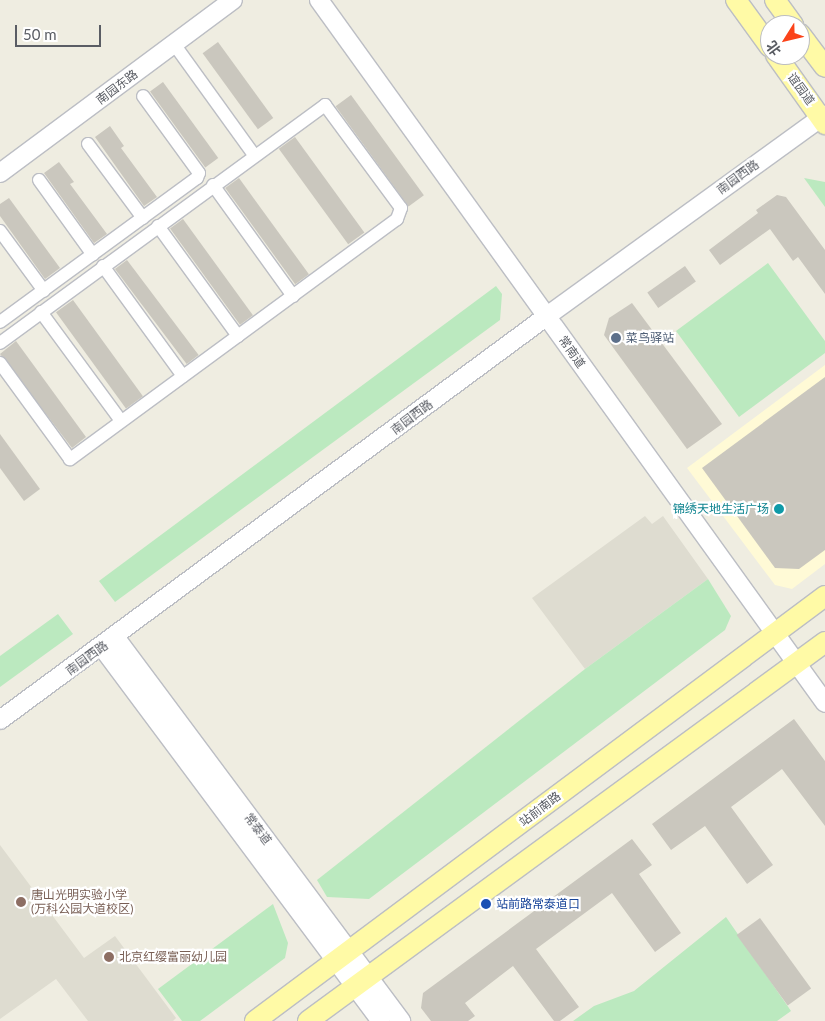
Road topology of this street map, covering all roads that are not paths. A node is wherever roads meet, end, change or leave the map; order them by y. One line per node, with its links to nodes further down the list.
1 (233, 0): 7 (street, 南园东路)
2 (319, 0): 26 (street, 常南道)
3 (736, 0): 6 (main road)
4 (775, 0): 5 (main road)
5 (786, 15)
6 (760, 33)
7 (174, 44): 14 (street); 15 (street, 南园东路)
8 (810, 48): 10 (main road)
9 (784, 65): 12 (main road, 谊园道)
10 (825, 68)
11 (143, 96): 18 (street)
12 (824, 119): 26 (street, 南园西路)
13 (88, 144): 18 (street)
14 (254, 155): 17 (street); 24 (street)
15 (0, 173)
16 (39, 180): 21 (street)
17 (213, 185): 19 (street); 24 (street)
18 (142, 218): 21 (street)
19 (158, 226): 22 (street); 28 (street)
20 (0, 231): 23 (street)
21 (93, 255): 23 (street)
22 (102, 266): 25 (street); 31 (street)
23 (44, 291): 27 (street)
24 (293, 296): 28 (street)
25 (41, 312): 29 (street); 32 (street)
26 (547, 316): 34 (street, 常南道); 35 (street, 南园西路)
27 (0, 322)
28 (238, 336): 31 (street)
29 (0, 342)
30 (0, 363): 32 (street)
31 (183, 376): 32 (street)
32 (121, 421)
33 (825, 596): 34 (main road, 站前南路)
34 (774, 633): 37 (street, 常南道); 40 (main road, 站前南路)
35 (109, 642): 39 (street, 南园西路); 40 (street, 常泰道)
36 (825, 642): 37 (main road)
37 (796, 664): 38 (street, 常南道); 41 (main road)
38 (825, 704)
39 (0, 720)
40 (343, 956): 41 (street, 常泰道); 42 (main road, 站前南路)
41 (362, 980): 43 (main road); 44 (street, 常泰道); 45 (street, 常泰道)
42 (255, 1021)
43 (308, 1021)
44 (381, 1021)
45 (400, 1021)

